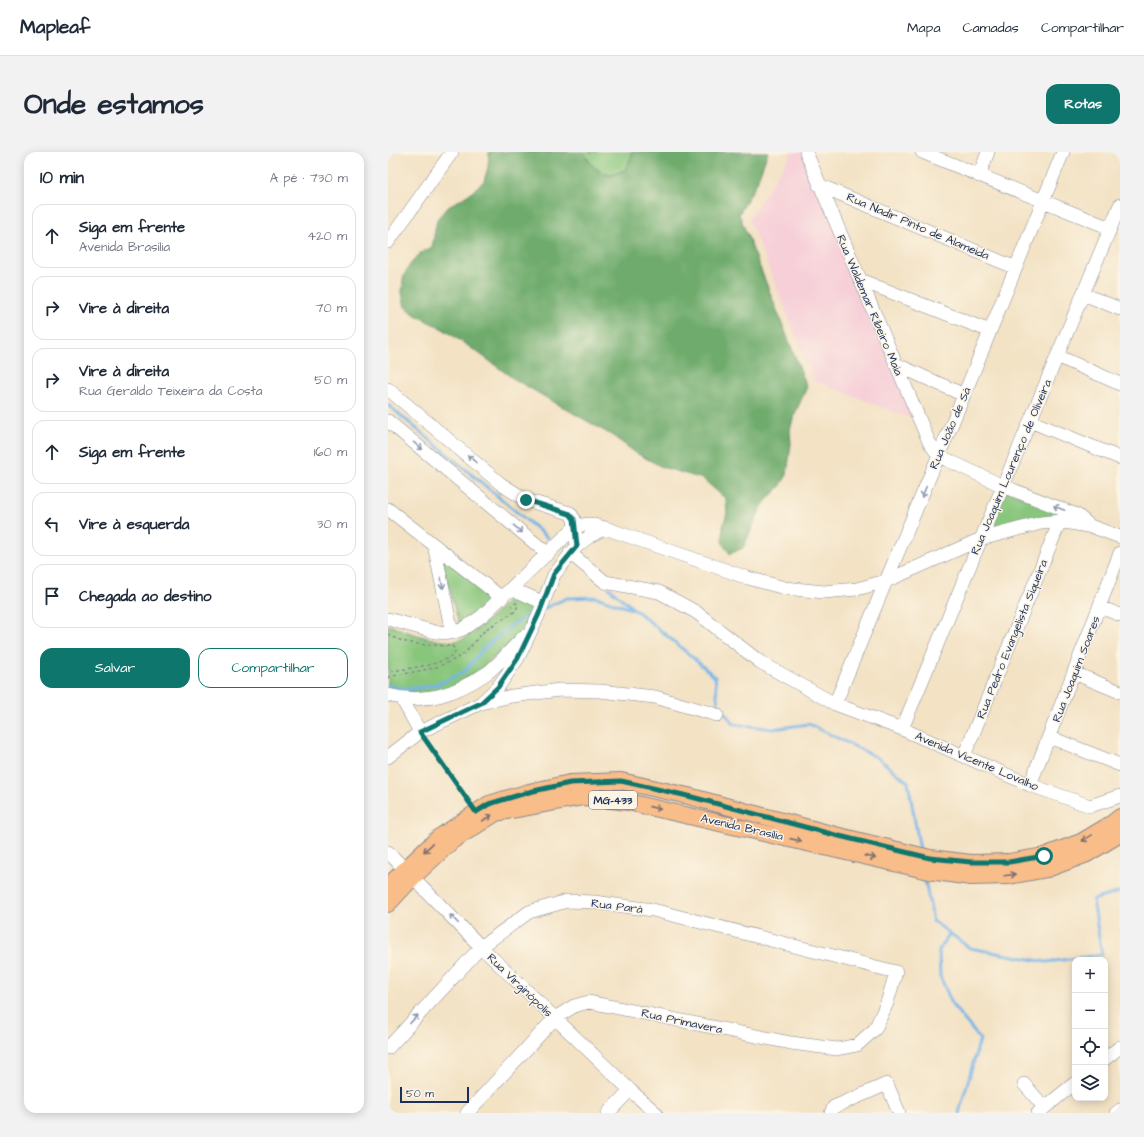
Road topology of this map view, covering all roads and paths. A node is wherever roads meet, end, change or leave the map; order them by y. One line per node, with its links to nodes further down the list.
1 (452, 152): 11 (street)
2 (806, 152): 7 (street, Rua Waldemar Ribeiro Maia)
3 (922, 152): 6 (street)
4 (988, 152): 6 (street)
5 (1063, 152): 8 (street, Rua João de Sá)
6 (979, 176): 8 (street)
7 (819, 185): 12 (street, Rua Nadir Pinto de Alameida); 13 (street, Rua Waldemar Ribeiro Maia)
8 (1043, 201): 10 (street); 12 (street, Rua João de Sá)
9 (1120, 205): 10 (street, Rua Joaquim Lourenço de Oliveira)
10 (1110, 228): 14 (street, Rua Joaquim Lourenço de Oliveira)
11 (388, 242)
12 (1016, 268): 16 (street, Rua João de Sá)
13 (860, 280): 16 (street); 18 (street, Rua Waldemar Ribeiro Maia)
14 (1083, 294): 15 (street); 17 (street, Rua Joaquim Lourenço de Oliveira)
15 (1120, 309)
16 (990, 331): 21 (street, Rua João de Sá)
17 (1057, 356): 19 (street); 23 (street, Rua Joaquim Lourenço de Oliveira)
18 (895, 364): 21 (street); 24 (street, Rua Waldemar Ribeiro Maia)
19 (1120, 384)
20 (388, 389): 29 (street, one-way to 20)
21 (964, 395): 24 (street, Rua João de Sá)
22 (388, 421): 37 (street, one-way to 37)
23 (1030, 421): 25 (street); 26 (street, Rua Joaquim Lourenço de Oliveira)
24 (939, 456): 26 (street); 38 (street, Rua João de Sá, one-way to 38)
25 (1120, 458)
26 (1003, 486): 30 (street, one-way to 26); 33 (street, Rua Joaquim Lourenço de Oliveira)
27 (388, 510): 34 (street)
28 (1060, 521): 30 (street); 33 (street); 59 (street, Rua Pedro Evangelista Siqueira)
29 (576, 526): 31 (street); 35 (street); 37 (street)
30 (1092, 527): 32 (street)
31 (605, 528): 35 (street); 38 (street)
32 (1120, 537)
33 (981, 539): 38 (street); 56 (street, Rua Joaquim Lourenço de Oliveira)
34 (434, 545): 39 (street); 45 (street, one-way to 45)
35 (574, 550): 40 (street); 54 (street, Avenida Vicente Lovalho)
36 (1120, 553): 41 (street, Rua Joaquim Soares)
37 (548, 554): 39 (street)
38 (886, 581): 54 (street, Rua João de Sá)
39 (506, 593): 40 (street); 45 (street)
40 (542, 602): 44 (street)
41 (1100, 607): 42 (street); 48 (street, Rua Joaquim Soares)
42 (1120, 615)
43 (388, 619): 45 (street)
44 (532, 627): 52 (street); 53 (street)
45 (452, 632)
46 (388, 634): 47 (path)
47 (388, 672)
48 (1074, 673): 51 (street); 58 (street, Rua Joaquim Soares)
49 (388, 676): 50 (path)
50 (389, 690): 52 (street)
51 (1120, 692)
52 (402, 699): 57 (street)
53 (481, 703): 55 (street); 57 (street)
54 (835, 704): 56 (street, Avenida Vicente Lovalho)
55 (717, 715)
56 (902, 729): 59 (street, Avenida Vicente Lovalho)
57 (420, 732): 60 (street); 64 (path)
58 (1049, 737): 61 (street); 62 (street, Rua Joaquim Soares)
59 (964, 756): 62 (street, Avenida Vicente Lovalho)
60 (388, 757)
61 (1120, 765)
62 (1030, 785): 63 (street, Avenida Vicente Lovalho)
63 (1120, 796)
64 (476, 812): 67 (main road, Avenida Brasília / MG-433); 70 (main road, Avenida Brasília / MG-433, one-way to 70)
65 (1120, 817): 69 (main road, Avenida Brasília / MG-433, one-way to 69)
66 (1120, 834): 69 (main road, Avenida Brasília / MG-433, one-way to 66)
67 (834, 842): 69 (main road, Avenida Brasília / MG-433); 70 (main road, Avenida Brasília / MG-433, one-way to 67)
68 (388, 852): 70 (street, Rua Virginópolis)
69 (971, 870)
70 (409, 873): 71 (main road, Avenida Brasília / MG-433); 72 (main road, Avenida Brasília / MG-433); 73 (street, Rua Virginópolis, one-way to 70)
71 (388, 886)
72 (388, 904)
73 (481, 947): 74 (street, Rua Pará); 75 (street, Rua Virginópolis); 77 (street, Rua Pará, one-way to 73)
74 (896, 972): 75 (street, Rua Primavera)
75 (555, 1018): 81 (street, Rua Virginópolis); 84 (street, Rua Primavera)
76 (1120, 1047): 78 (street)
77 (388, 1048)
78 (1108, 1057)
79 (1024, 1084): 82 (street)
80 (1072, 1085): 82 (street)
81 (630, 1090): 85 (street); 86 (street, Rua Virginópolis)
82 (1041, 1110)
83 (1120, 1110): 89 (street)
84 (467, 1113)
85 (608, 1113)
86 (656, 1113)
87 (831, 1113): 88 (street)
88 (899, 1113)
89 (1116, 1113)

